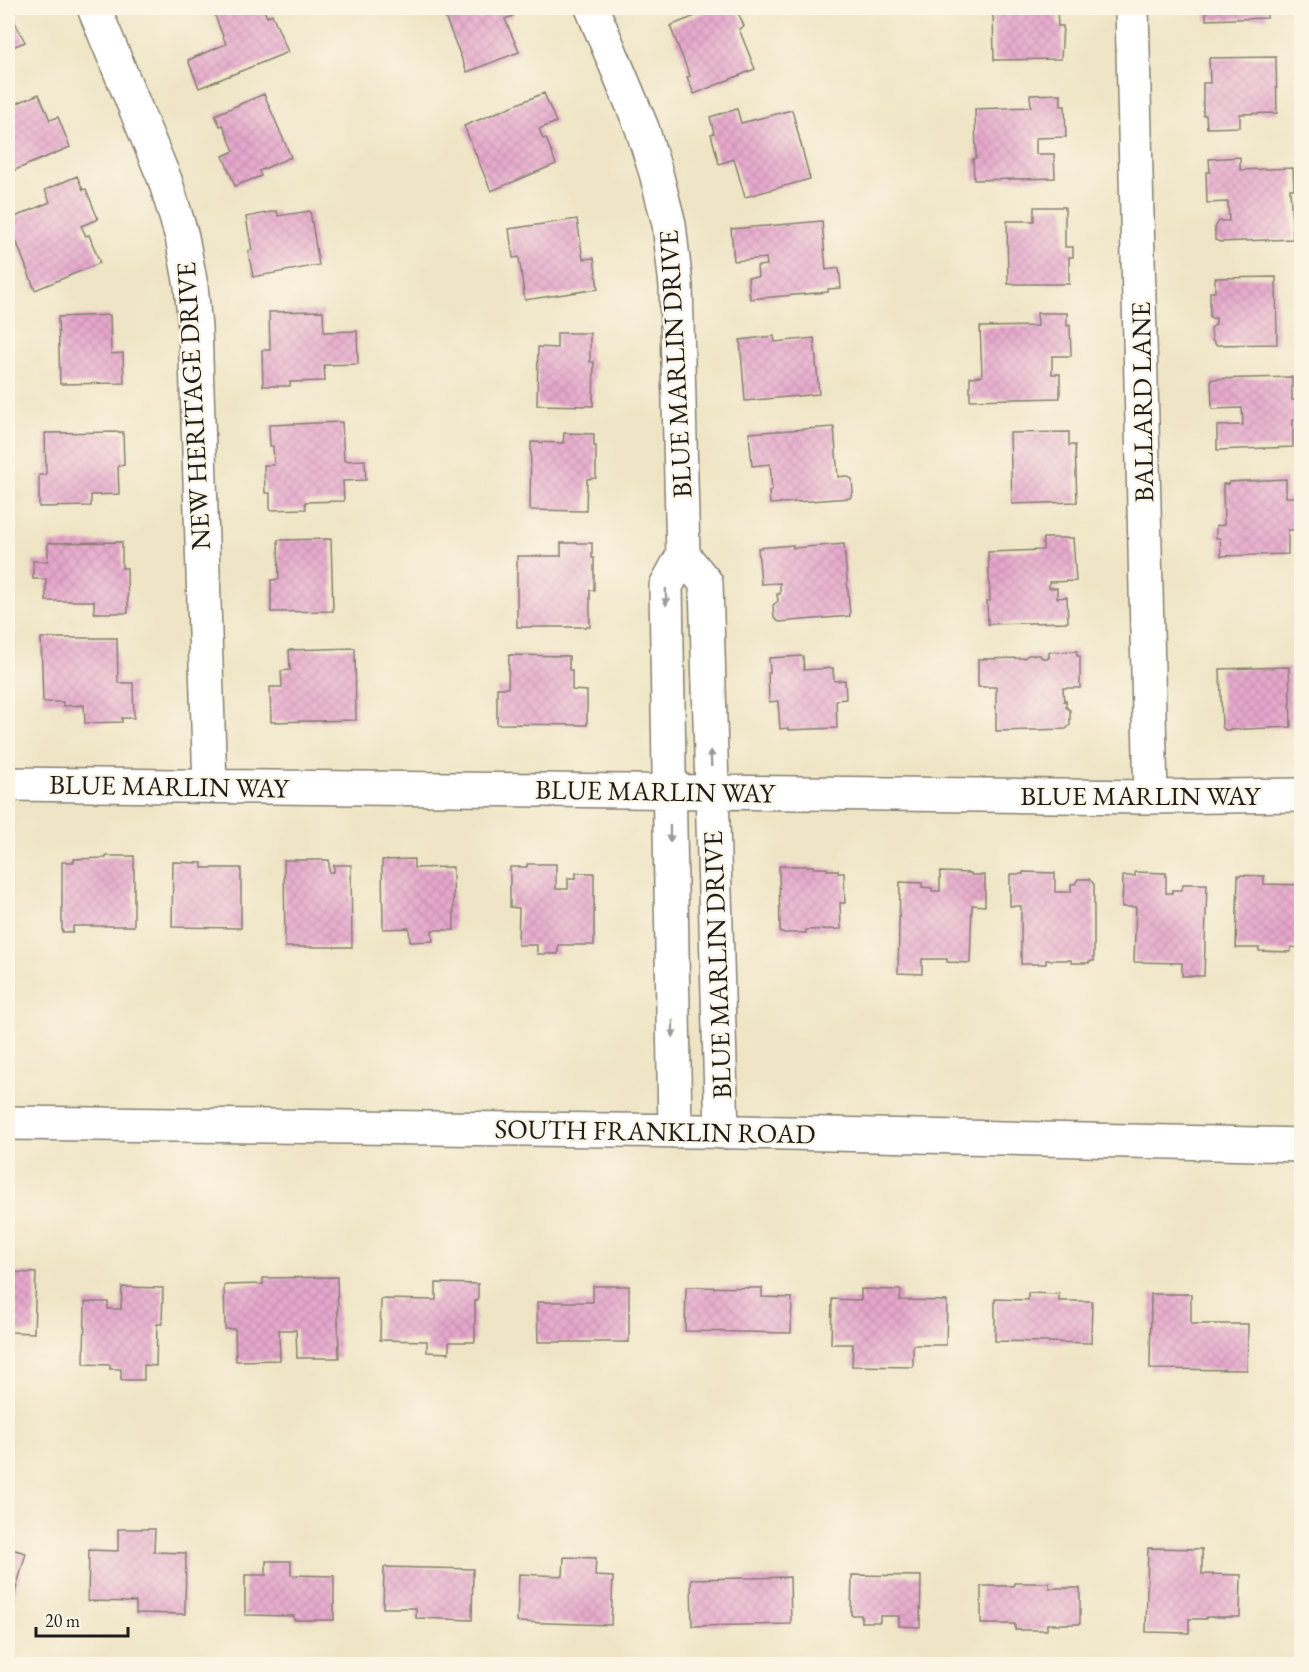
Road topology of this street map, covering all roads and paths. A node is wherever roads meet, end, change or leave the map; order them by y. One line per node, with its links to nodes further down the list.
1 (94, 8): 6 (street, NEW HERITAGE DRIVE)
2 (592, 8): 4 (street, BLUE MARLIN DRIVE)
3 (1132, 8): 10 (street, BALLARD LANE)
4 (683, 555): 7 (street, BLUE MARLIN DRIVE, one-way to 7); 8 (street, BLUE MARLIN DRIVE, one-way to 4)
5 (8, 784): 6 (street, BLUE MARLIN WAY)
6 (210, 786): 7 (street, BLUE MARLIN WAY)
7 (669, 792): 8 (street, BLUE MARLIN WAY); 12 (street, BLUE MARLIN DRIVE, one-way to 12)
8 (712, 792): 10 (street, BLUE MARLIN WAY); 13 (street, BLUE MARLIN DRIVE)
9 (1302, 795): 10 (street, BLUE MARLIN WAY)
10 (1151, 797)
11 (8, 1123): 12 (street, SOUTH FRANKLIN ROAD)
12 (675, 1131): 13 (street, SOUTH FRANKLIN ROAD)
13 (722, 1132): 14 (street, SOUTH FRANKLIN ROAD)
14 (1302, 1145)

